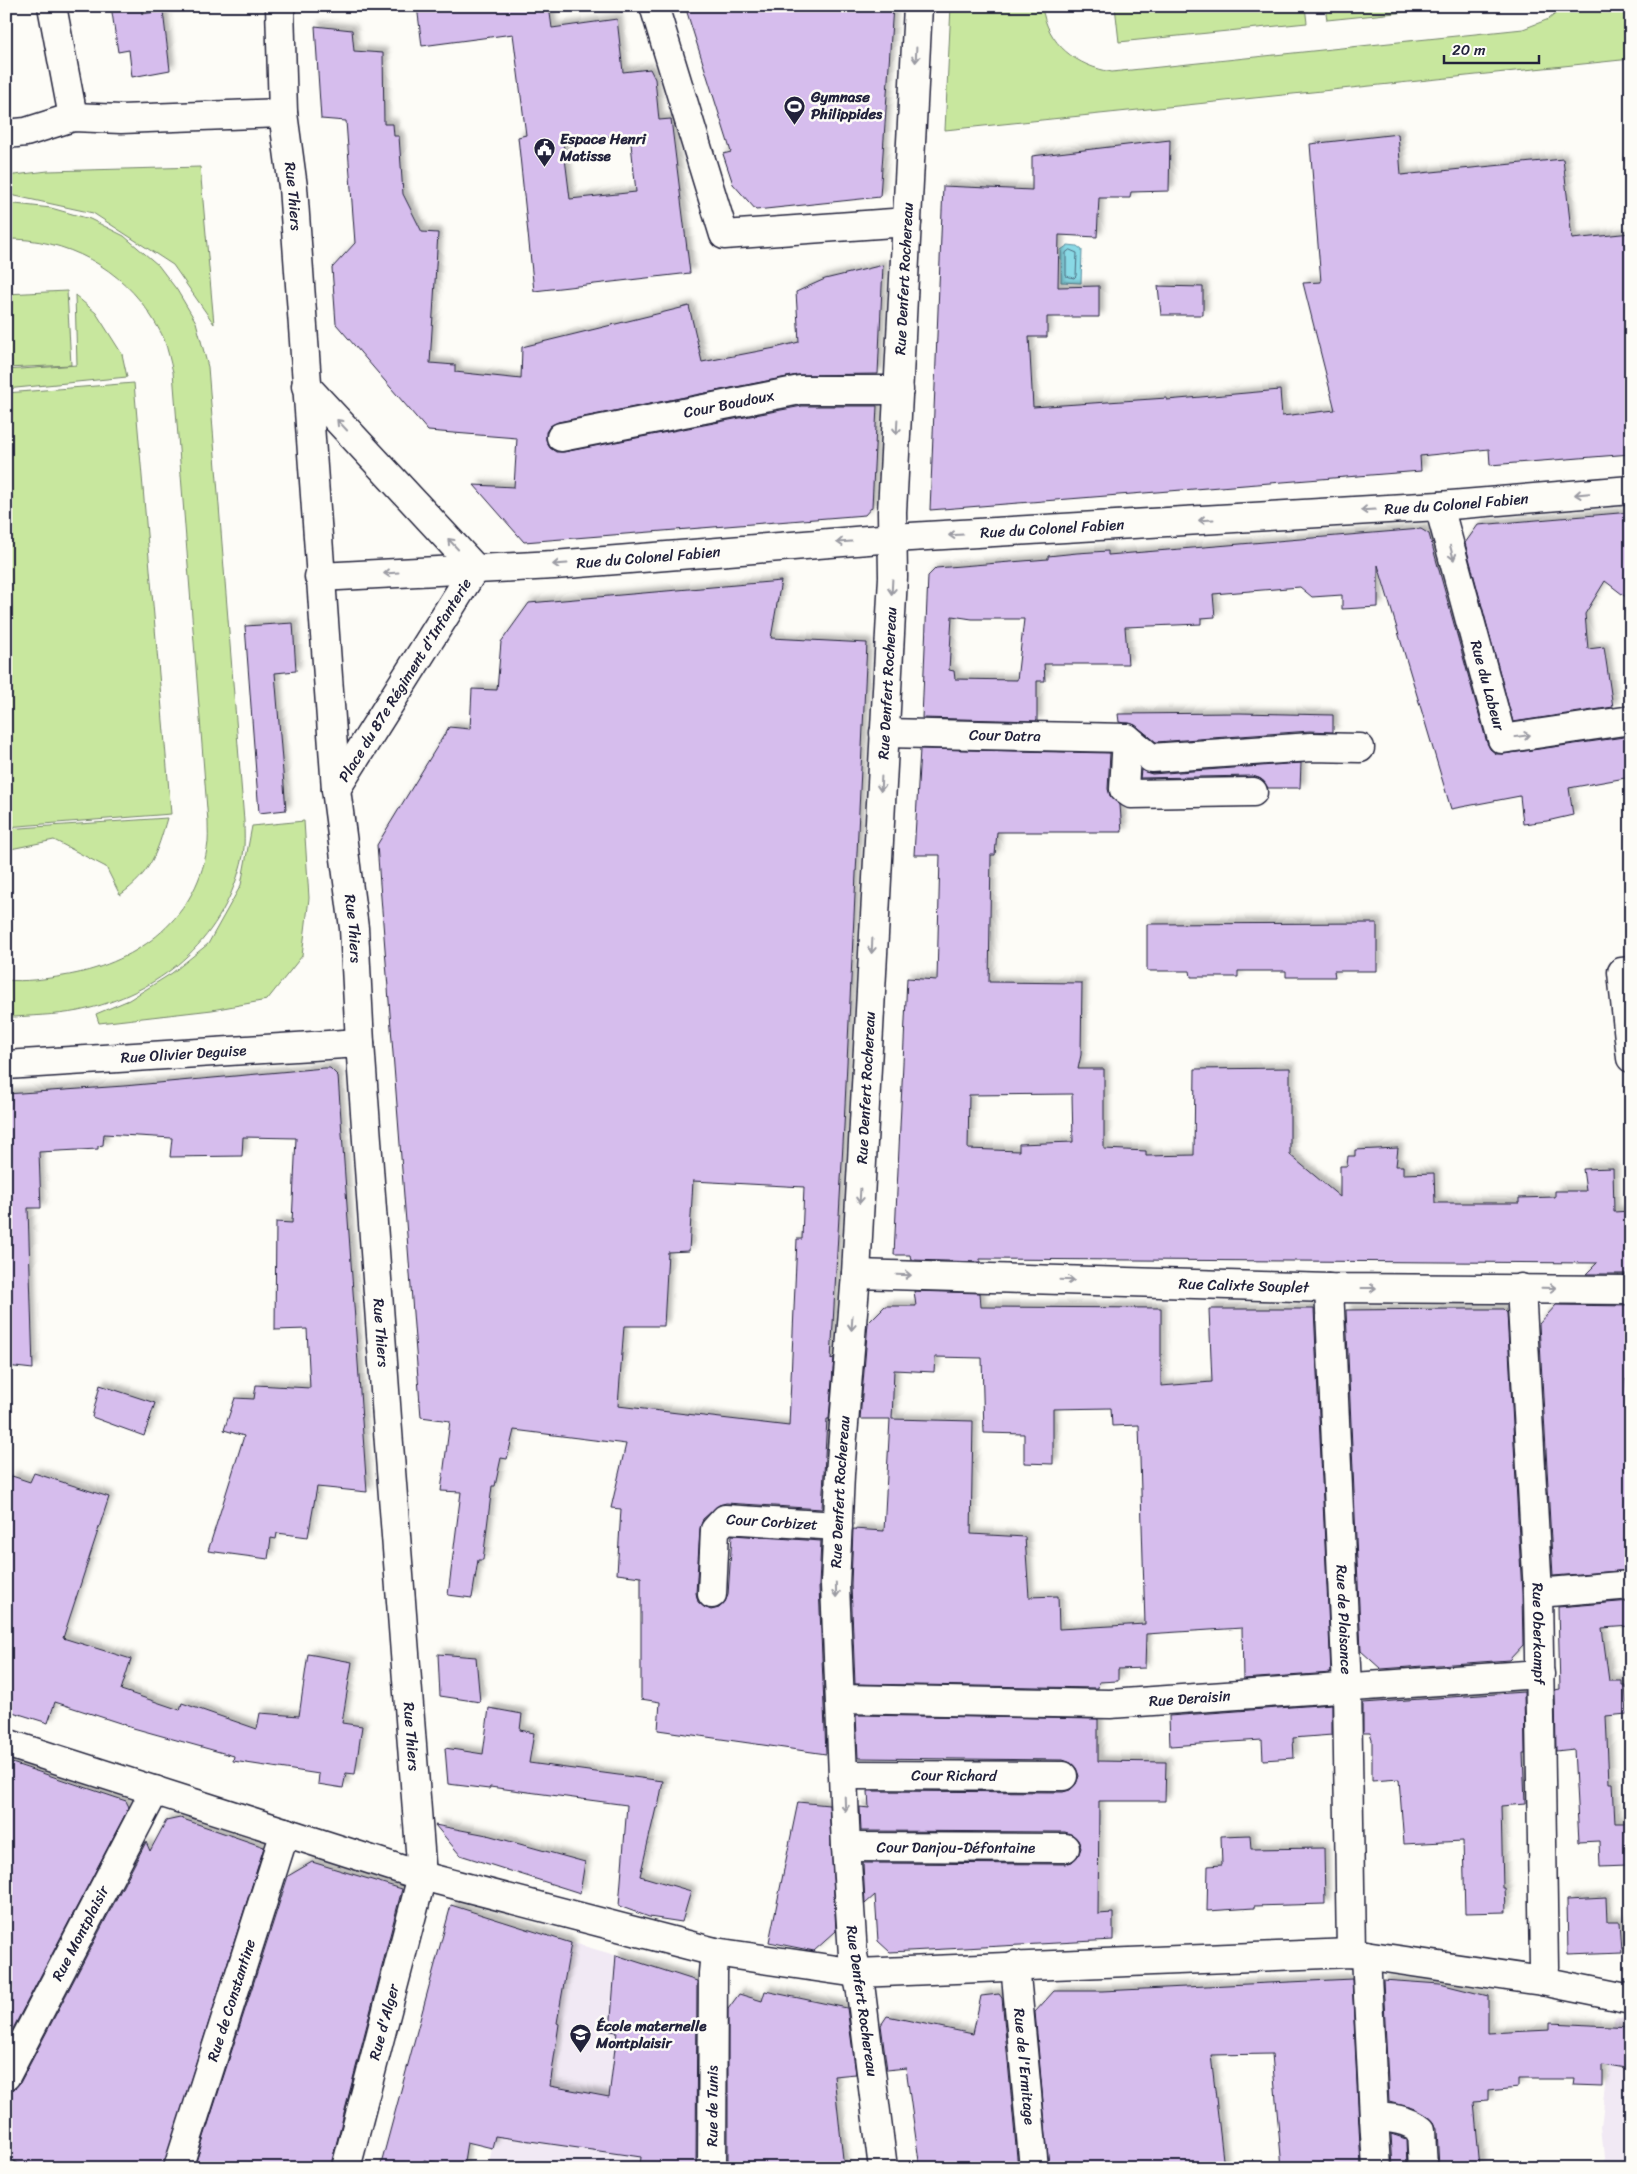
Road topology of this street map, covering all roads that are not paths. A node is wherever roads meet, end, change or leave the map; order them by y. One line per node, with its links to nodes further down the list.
1 (52, 6): 6 (street)
2 (280, 6): 5 (street, Rue Thiers)
3 (654, 6): 8 (street)
4 (918, 6): 8 (street, Rue Denfert Rochereau, one-way to 8)
5 (282, 113): 6 (street); 9 (street, Rue Thiers)
6 (73, 117): 7 (street)
7 (6, 134)
8 (907, 222): 10 (street, Rue Denfert Rochereau)
9 (306, 386): 15 (street, Place du 87e Régiment d'Infanterie, one-way to 9); 16 (street, Place du 87e Régiment d'Infanterie)
10 (899, 390): 11 (street, Cour Boudoux); 14 (street, Rue Denfert Rochereau, one-way to 14)
11 (561, 436)
12 (1631, 490): 13 (street, Rue du Colonel Fabien, one-way to 13)
13 (1439, 506): 14 (street, Rue du Colonel Fabien, one-way to 14); 17 (street, Rue du Labeur, one-way to 17)
14 (893, 538): 15 (street, Rue du Colonel Fabien, one-way to 15); 18 (street, Rue Denfert Rochereau, one-way to 18)
15 (475, 568): 16 (street, Place du 87e Régiment d'Infanterie, one-way to 16); 21 (street, Place du 87e Régiment d'Infanterie)
16 (319, 577): 21 (street, Place du 87e Régiment d'Infanterie)
17 (1631, 720)
18 (884, 733): 19 (street, Cour Datra); 27 (street, Rue Denfert Rochereau, one-way to 27)
19 (1127, 738): 20 (street); 22 (street)
20 (1360, 748)
21 (336, 790): 24 (street, Rue Thiers)
22 (1253, 792)
23 (1631, 970): 25 (street)
24 (360, 1043): 26 (street, Rue Olivier Deguise); 45 (street, Rue Thiers)
25 (1631, 1058)
26 (6, 1065)
27 (856, 1274): 28 (street, Rue Calixte Souplet, one-way to 28); 31 (street, Rue Denfert Rochereau, one-way to 31)
28 (1329, 1288): 29 (street, Rue Calixte Souplet, one-way to 29); 36 (street, Rue de Plaisance)
29 (1521, 1288): 30 (street, Rue Calixte Souplet, one-way to 30); 33 (street, Rue Oberkampf)
30 (1631, 1290)
31 (838, 1526): 34 (street, Cour Corbizet); 37 (street, Rue Denfert Rochereau, one-way to 37)
32 (1631, 1585): 33 (street)
33 (1538, 1593): 35 (street, Rue Oberkampf)
34 (712, 1594)
35 (1540, 1674): 36 (street, Rue Deraisin); 50 (street, Rue Oberkampf)
36 (1347, 1688): 37 (street, Rue Deraisin); 47 (street, Rue de Plaisance)
37 (840, 1699): 39 (street, Rue Denfert Rochereau)
38 (6, 1743): 41 (street)
39 (844, 1775): 40 (street, Cour Richard); 43 (street, Rue Denfert Rochereau, one-way to 43)
40 (1063, 1776)
41 (155, 1790): 42 (street); 52 (street, Rue Montplaisir)
42 (285, 1832): 45 (street); 54 (street, Rue de Constantine)
43 (846, 1847): 44 (street, Cour Danjou-Défontaine); 49 (street, Rue Denfert Rochereau)
44 (1066, 1848)
45 (422, 1876): 46 (street); 55 (street, Rue d'Alger)
46 (715, 1952): 49 (street); 56 (street, Rue de Tunis)
47 (1359, 1954): 48 (street); 50 (street); 53 (street, Rue de Plaisance)
48 (1015, 1966): 49 (street); 58 (street, Rue de l'Ermitage)
49 (856, 1973): 57 (street, Rue Denfert Rochereau)
50 (1542, 1981): 51 (street)
51 (1631, 1999)
52 (6, 2076)
53 (1374, 2117): 59 (street, Rue de Plaisance); 60 (street)
54 (178, 2168)
55 (346, 2168)
56 (712, 2168)
57 (883, 2168)
58 (1034, 2168)
59 (1377, 2168)
60 (1424, 2168)

